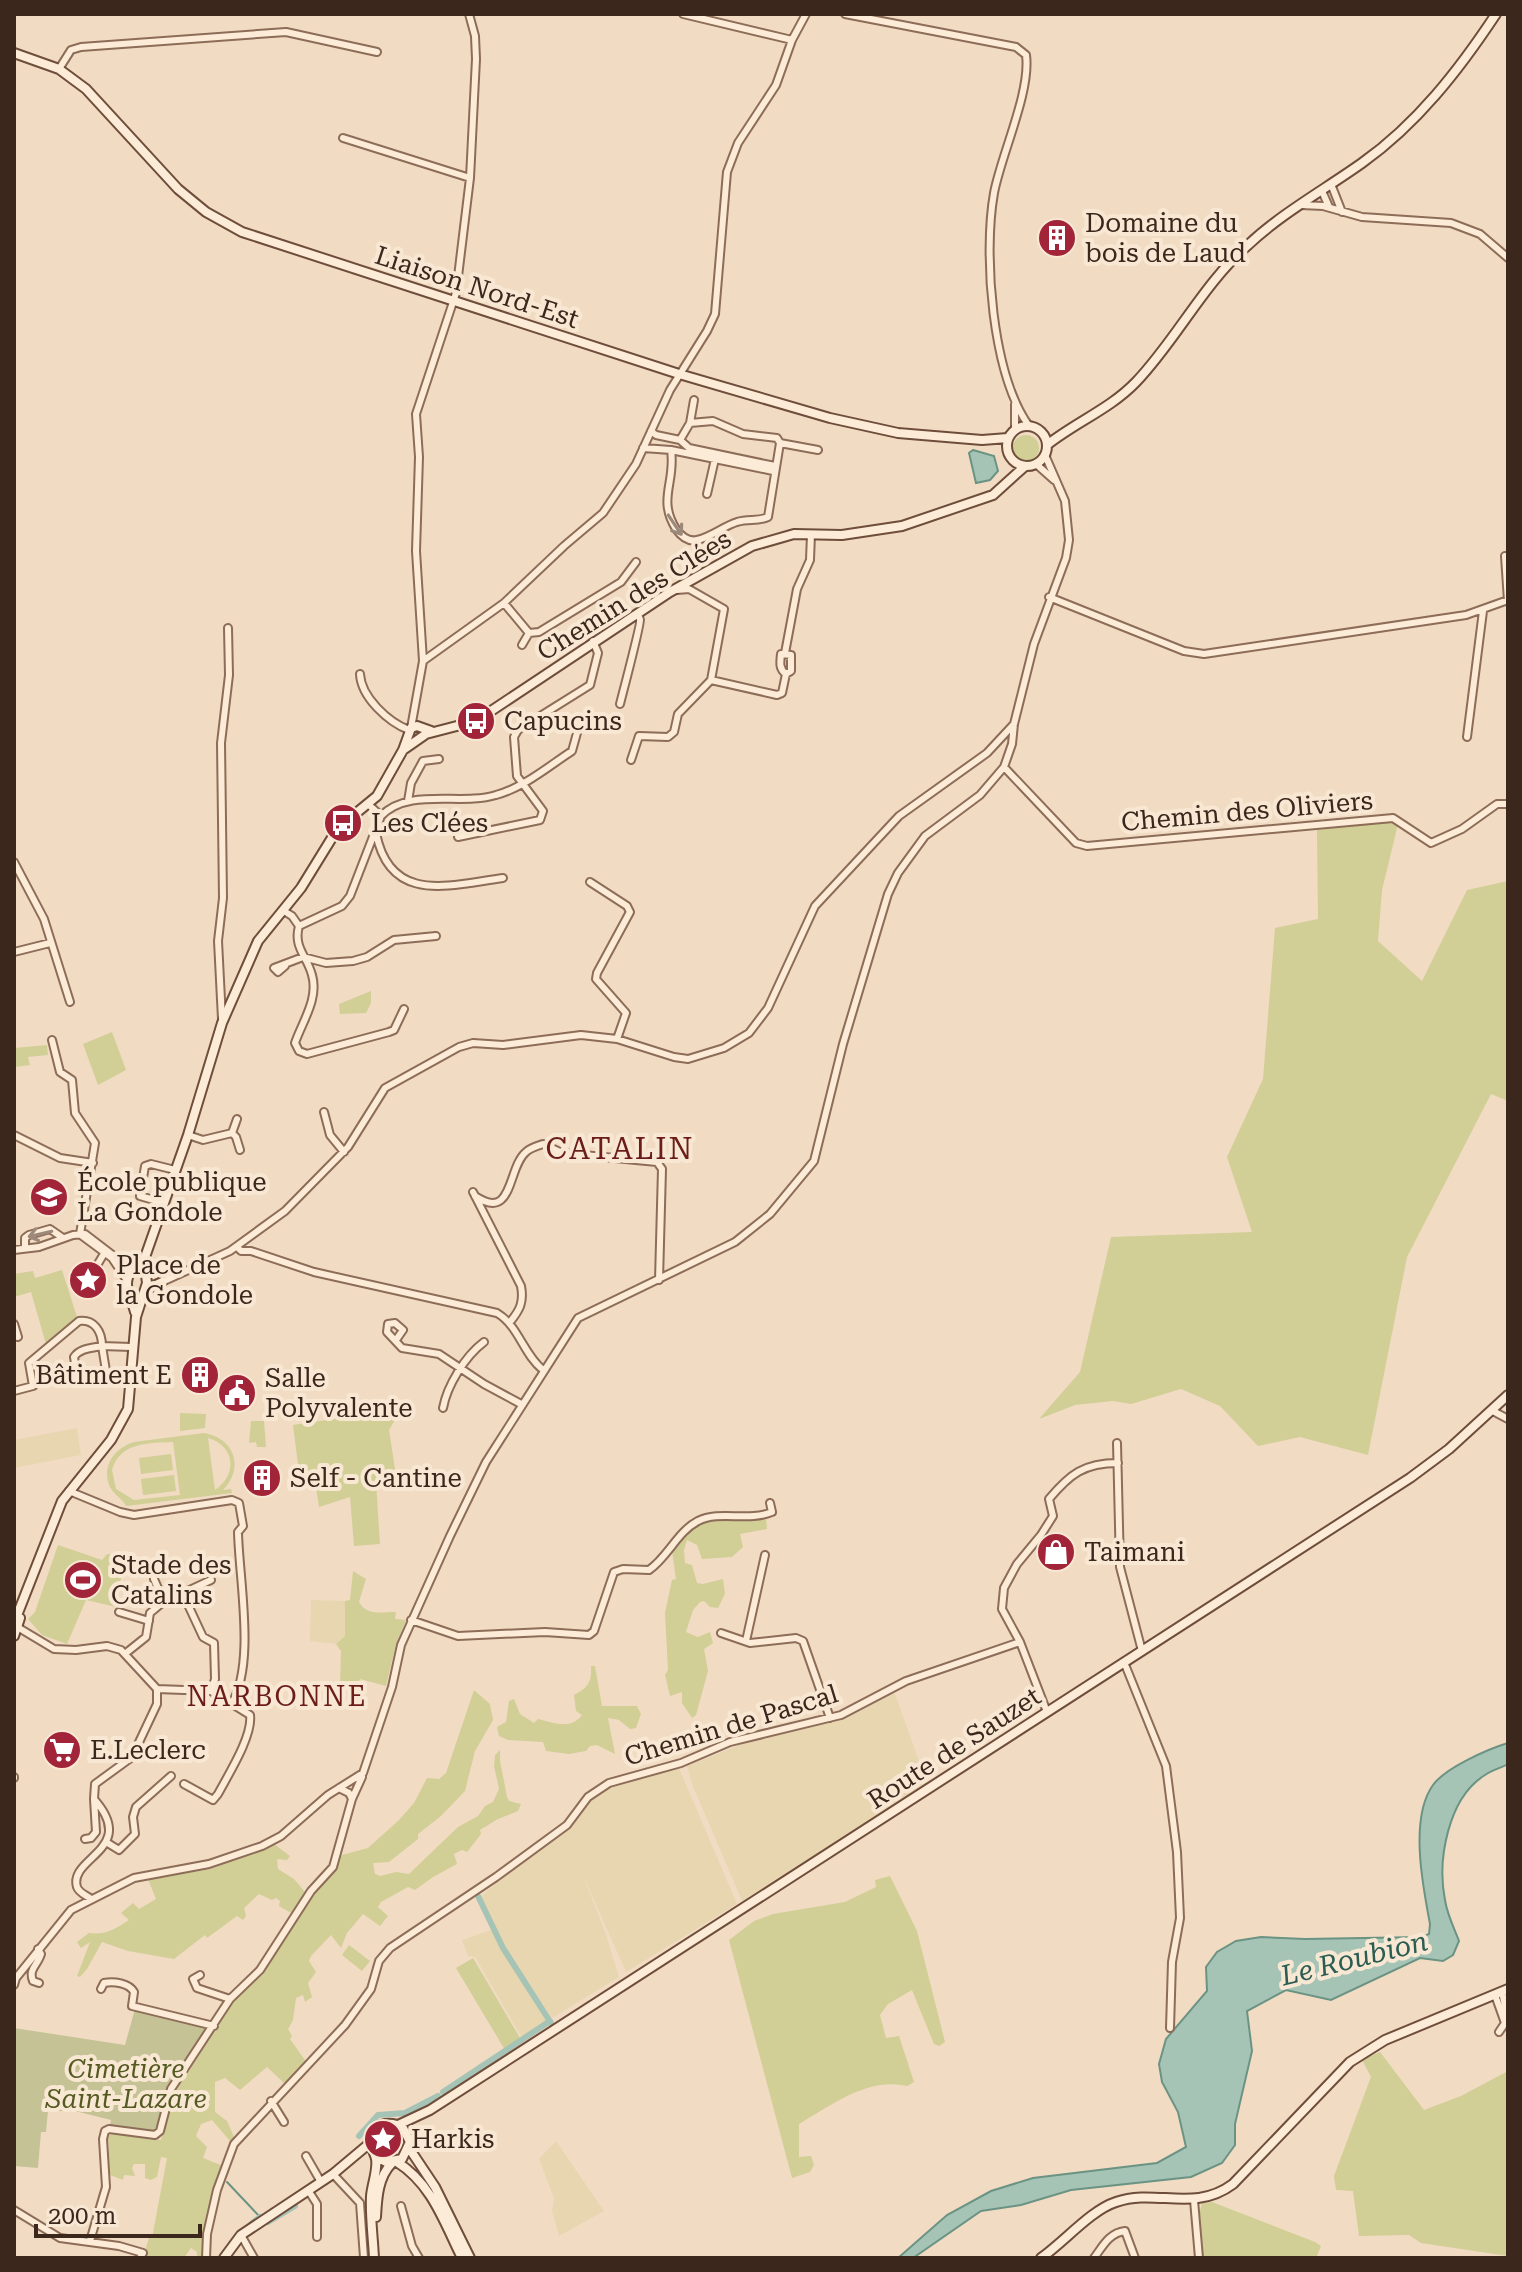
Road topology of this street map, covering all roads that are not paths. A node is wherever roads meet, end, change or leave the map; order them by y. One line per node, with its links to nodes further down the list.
1 (469, 14): 11 (street)
2 (683, 14): 6 (street)
3 (806, 14): 6 (street)
4 (845, 14): 21 (street)
5 (1496, 14): 12 (main road)
6 (792, 40): 19 (street)
7 (377, 52): 9 (street)
8 (15, 54): 9 (main road, Liaison Nord-Est)
9 (59, 69): 18 (main road, Liaison Nord-Est)
10 (343, 138): 11 (street)
11 (470, 178): 18 (street)
12 (1331, 184): 13 (main road); 16 (street)
13 (1322, 191): 14 (main road); 15 (street)
14 (1301, 205): 15 (street); 24 (main road)
15 (1329, 207): 16 (street)
16 (1342, 212): 17 (street)
17 (1508, 258)
18 (454, 300): 19 (main road, Liaison Nord-Est); 58 (street)
19 (679, 374): 26 (street); 30 (main road, Liaison Nord-Est)
20 (694, 400): 22 (street)
21 (1015, 401): 23 (street); 25 (street)
22 (690, 423): 29 (street); 31 (street)
23 (1029, 426): 25 (main road); 27 (main road)
24 (1068, 429): 27 (main road); 35 (main road)
25 (1015, 430): 28 (main road)
26 (651, 431): 29 (street); 32 (street)
27 (1041, 432): 35 (main road)
28 (1008, 438): 30 (main road, Liaison Nord-Est); 36 (main road)
29 (680, 440): 41 (street)
30 (982, 440): 36 (main road, Liaison Nord-Est)
31 (780, 443): 34 (street); 41 (street)
32 (643, 448): 33 (street); 51 (street)
33 (671, 450): 37 (street); 41 (street, one-way to 41)
34 (818, 450)
35 (1046, 450): 39 (main road); 42 (street)
36 (1007, 451): 38 (main road)
37 (715, 459): 41 (street); 44 (street)
38 (1012, 461): 40 (main road); 43 (main road)
39 (1036, 464): 40 (main road); 42 (street)
40 (1024, 467): 43 (main road, Chemin des Clées)
41 (774, 469)
42 (1058, 484): 49 (street)
43 (1003, 486): 45 (main road, Chemin des Clées)
44 (707, 494)
45 (811, 534): 48 (main road, Chemin des Clées); 60 (street)
46 (1505, 556): 50 (street)
47 (636, 562): 55 (street)
48 (670, 592): 53 (main road, Chemin des Clées); 60 (street)
49 (1049, 597): 52 (street); 62 (street)
50 (1508, 600): 52 (street)
51 (504, 603): 55 (street); 58 (street)
52 (1483, 611): 65 (street)
53 (637, 614): 56 (main road, Chemin des Clées); 61 (street)
54 (228, 628): 92 (street)
55 (529, 633): 57 (street)
56 (593, 641): 63 (main road, Chemin des Clées); 69 (street)
57 (522, 645)
58 (423, 661): 63 (street)
59 (360, 674): 63 (street)
60 (711, 680): 67 (street)
61 (620, 704)
62 (1014, 724): 68 (street); 93 (street)
63 (415, 732): 70 (main road)
64 (577, 733): 69 (street)
65 (1467, 737)
66 (439, 759): 71 (street)
67 (631, 760)
68 (1004, 767): 73 (street, Chemin des Oliviers); 116 (street)
69 (521, 783): 71 (street); 77 (street)
70 (377, 796): 72 (main road); 74 (street)
71 (408, 801): 74 (street)
72 (368, 804): 75 (street); 81 (main road)
73 (1508, 804)
74 (388, 808): 75 (street)
75 (381, 816): 76 (street)
76 (376, 833): 79 (street); 82 (street)
77 (458, 837)
78 (14, 862): 84 (street)
79 (503, 878)
80 (590, 882): 93 (street)
81 (284, 911): 82 (street); 92 (main road)
82 (299, 926): 86 (street)
83 (436, 936): 87 (street)
84 (50, 943): 85 (street); 90 (street)
85 (14, 952)
86 (303, 957): 87 (street); 88 (street); 89 (street)
87 (326, 963): 89 (street)
88 (285, 966)
89 (313, 976): 91 (street)
90 (70, 1002)
91 (404, 1009)
92 (222, 1023): 99 (main road)
93 (617, 1039): 101 (street)
94 (52, 1040): 102 (street)
95 (324, 1112): 101 (street)
96 (237, 1119): 97 (street)
97 (232, 1133): 99 (street); 100 (street)
98 (14, 1135): 102 (street)
99 (188, 1135): 103 (main road)
100 (240, 1150)
101 (344, 1152): 107 (street)
102 (93, 1163): 105 (street)
103 (175, 1170): 104 (main road); 104 (street)
104 (164, 1203): 113 (main road)
105 (80, 1234): 106 (street); 112 (street); 114 (street)
106 (63, 1238): 109 (street); 109 (street, one-way to 109)
107 (245, 1241): 108 (street); 111 (street)
108 (237, 1247): 111 (street); 118 (street)
109 (25, 1248): 110 (street)
110 (14, 1250)
111 (251, 1251): 122 (street)
112 (105, 1252): 115 (street); 117 (street)
113 (144, 1260): 114 (main road); 114 (street)
114 (137, 1270): 115 (main road); 118 (main road); 119 (main road)
115 (126, 1279): 120 (main road)
116 (659, 1280): 122 (street); 130 (street)
117 (87, 1282)
118 (162, 1282): 119 (main road)
119 (144, 1292): 120 (main road); 121 (main road)
120 (131, 1293): 121 (main road)
121 (136, 1317): 128 (main road)
122 (510, 1322): 130 (street)
123 (14, 1324): 124 (street)
124 (18, 1337)
125 (396, 1340): 129 (street)
126 (484, 1342): 129 (street)
127 (102, 1346): 128 (street); 131 (street); 132 (street); 134 (street)
128 (131, 1347): 142 (main road)
129 (461, 1368): 136 (street); 137 (street)
130 (543, 1370): 136 (street)
131 (107, 1377)
132 (78, 1383)
133 (1508, 1388): 138 (main road, Route de Sauzet)
134 (14, 1391)
135 (1508, 1395): 138 (main road, Route de Sauzet)
136 (521, 1404): 150 (street)
137 (443, 1408)
138 (1491, 1410): 139 (street); 157 (main road, Route de Sauzet)
139 (1508, 1419)
140 (1117, 1443): 141 (street)
141 (1118, 1463): 156 (street); 157 (street)
142 (69, 1491): 152 (main road); 162 (street)
143 (770, 1503): 150 (street)
144 (765, 1555): 155 (street)
145 (153, 1579): 148 (street)
146 (211, 1580): 147 (street)
147 (183, 1594): 148 (street); 161 (street)
148 (164, 1602): 151 (street)
149 (119, 1612): 151 (street)
150 (411, 1620): 165 (street)
151 (149, 1621): 158 (street)
152 (15, 1624): 154 (main road); 158 (street)
153 (721, 1633): 155 (street)
154 (14, 1636)
155 (746, 1641): 164 (street)
156 (1020, 1642): 163 (street); 164 (street, Chemin de Pascal)
157 (1142, 1651): 159 (main road, Route de Sauzet)
158 (126, 1653): 160 (street)
159 (1124, 1662): 163 (main road, Route de Sauzet); 185 (street)
160 (157, 1689): 161 (street); 169 (street)
161 (211, 1691): 162 (street)
162 (231, 1705): 167 (street)
163 (1047, 1712): 188 (main road, Route de Sauzet)
164 (830, 1718): 187 (street, Chemin de Pascal)
165 (363, 1773): 168 (street); 170 (street)
166 (171, 1776): 172 (street)
167 (184, 1784)
168 (339, 1788): 170 (street); 174 (street)
169 (94, 1799): 171 (street); 172 (street)
170 (352, 1799): 182 (street)
171 (85, 1839)
172 (106, 1842): 173 (street)
173 (80, 1892): 174 (street); 175 (street)
174 (91, 1899): 175 (street)
175 (71, 1910): 176 (street)
176 (38, 1949): 178 (street); 179 (street)
177 (200, 1975): 182 (street)
178 (39, 1983)
179 (14, 1985)
180 (101, 1989): 184 (street)
181 (1504, 1992): 183 (street); 186 (street); 200 (main road)
182 (230, 1999): 184 (street)
183 (1508, 2020)
184 (214, 2026): 205 (street)
185 (1170, 2028)
186 (1499, 2032)
187 (271, 2101): 189 (street); 207 (street, Chemin de Pascal)
188 (430, 2110): 190 (main road, Route de Sauzet); 191 (main road, Route de Sauzet)
189 (284, 2122)
190 (398, 2125): 191 (main road); 192 (main road)
191 (409, 2137): 193 (main road)
192 (370, 2143): 195 (main road); 197 (main road)
193 (409, 2148): 196 (main road); 214 (main road)
194 (306, 2156): 198 (street)
195 (376, 2157): 196 (main road); 211 (main road)
196 (394, 2162): 211 (main road); 213 (main road)
197 (333, 2174): 198 (main road); 210 (street)
198 (321, 2182): 199 (main road)
199 (308, 2190): 203 (main road); 204 (street)
200 (1194, 2200): 215 (main road); 218 (street)
201 (401, 2206): 212 (street)
202 (14, 2210): 205 (street)
203 (241, 2235): 208 (main road); 209 (street)
204 (317, 2237)
205 (90, 2241): 206 (street)
206 (140, 2258)
207 (206, 2258)
208 (224, 2258)
209 (254, 2258)
210 (364, 2258)
211 (376, 2258)
212 (419, 2258)
213 (462, 2258)
214 (470, 2258)
215 (1041, 2258)
216 (1094, 2258): 217 (street)
217 (1135, 2258)
218 (1199, 2258)

